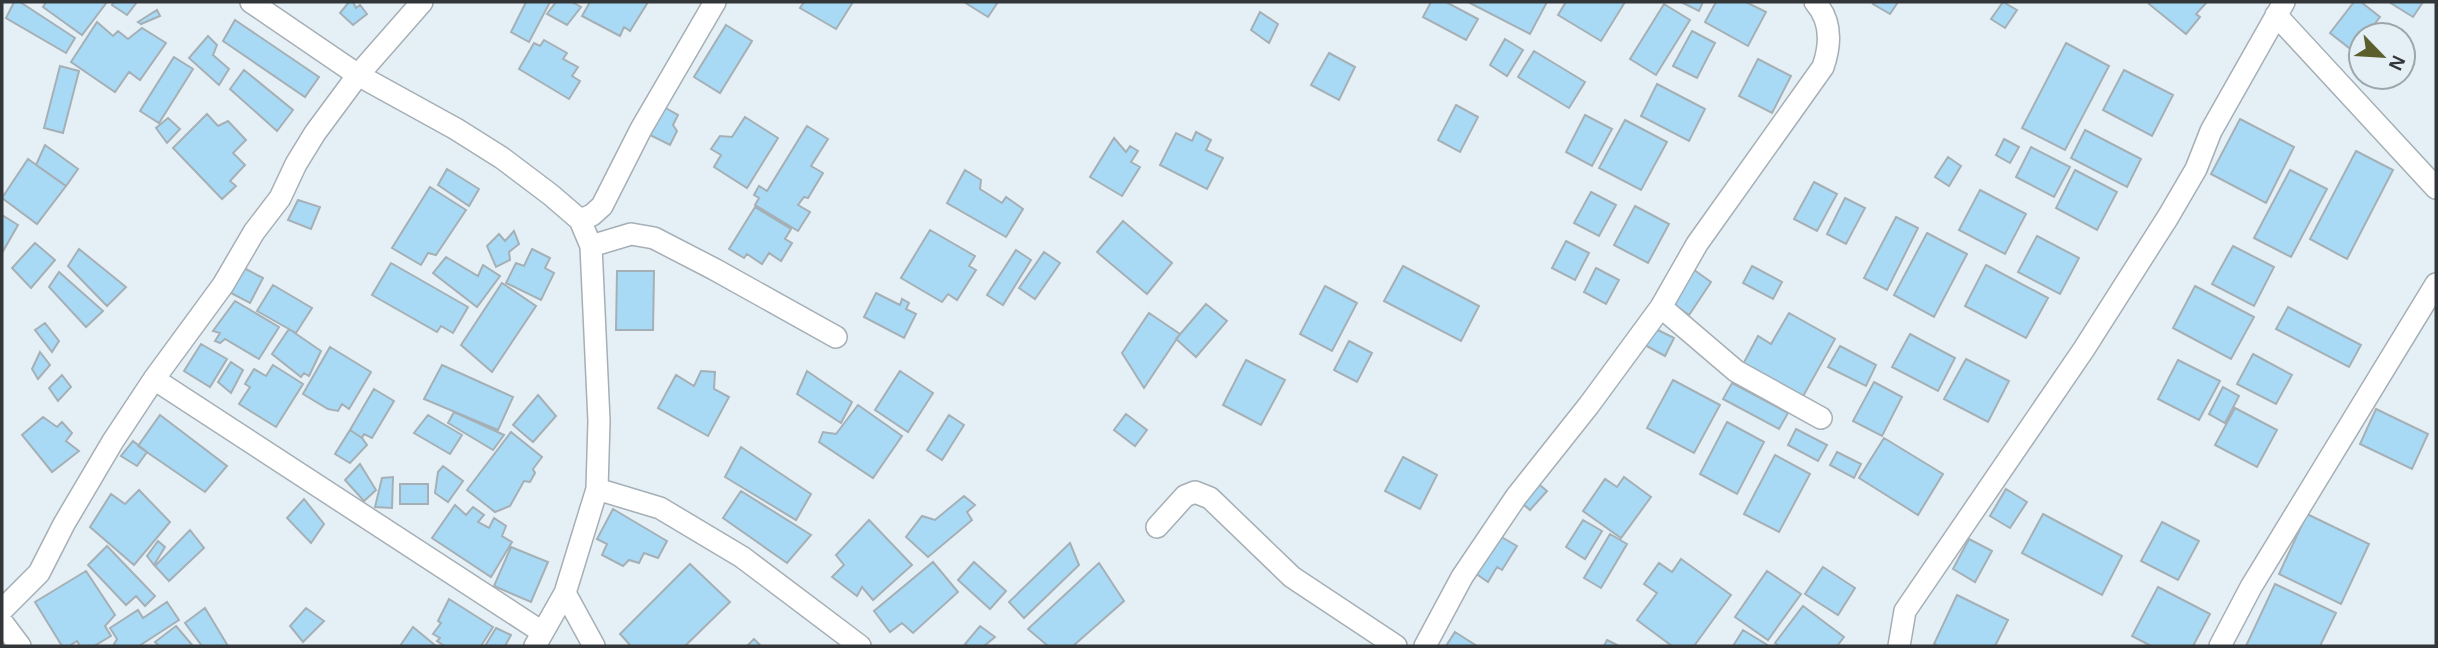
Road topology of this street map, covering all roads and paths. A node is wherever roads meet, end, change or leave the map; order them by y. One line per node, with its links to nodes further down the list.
1 (251, 2): 6 (street)
2 (422, 2): 6 (street)
3 (715, 2): 8 (street)
4 (1815, 2): 11 (street)
5 (2280, 8): 7 (street); 26 (street)
6 (358, 75): 8 (street); 13 (street)
7 (2436, 188)
8 (580, 220): 9 (street)
9 (591, 246): 12 (street); 15 (street)
10 (2436, 284): 27 (street)
11 (1661, 307): 14 (street); 25 (street)
12 (836, 337)
13 (154, 379): 18 (street); 20 (street)
14 (1821, 418)
15 (597, 489): 17 (street); 23 (street)
16 (1157, 527): 24 (street)
17 (565, 593): 20 (street); 22 (street)
18 (2, 610)
19 (2, 622): 21 (street)
20 (539, 639)
21 (20, 646)
22 (594, 646)
23 (860, 646)
24 (1396, 646)
25 (1425, 646)
26 (1899, 646)
27 (2220, 646)

